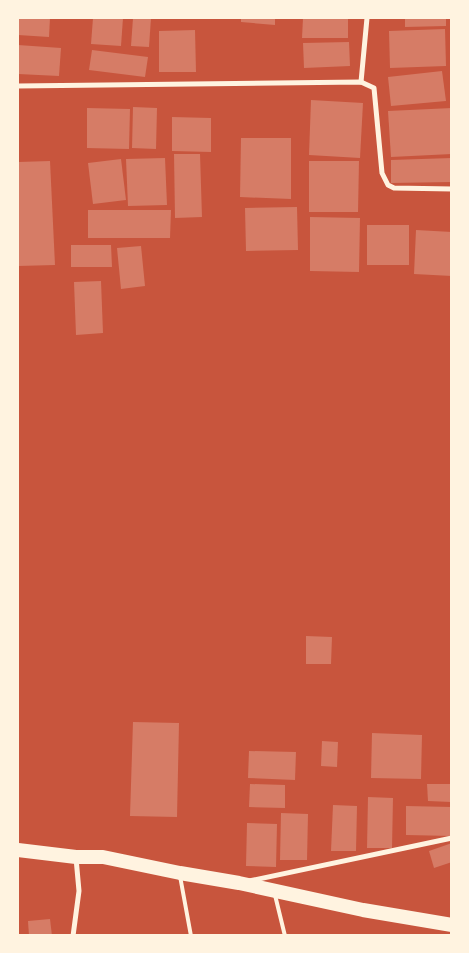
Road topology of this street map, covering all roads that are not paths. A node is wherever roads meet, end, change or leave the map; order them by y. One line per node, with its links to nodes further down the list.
1 (367, 18): 2 (street)
2 (361, 82): 3 (street); 4 (street)
3 (18, 86)
4 (452, 188)
5 (452, 838): 9 (street)
6 (18, 850): 7 (highway)
7 (76, 857): 8 (highway); 12 (street)
8 (180, 873): 9 (highway); 13 (lane)
9 (239, 883): 10 (highway)
10 (274, 890): 11 (highway); 14 (lane)
11 (452, 925)
12 (74, 936)
13 (191, 936)
14 (285, 936)

